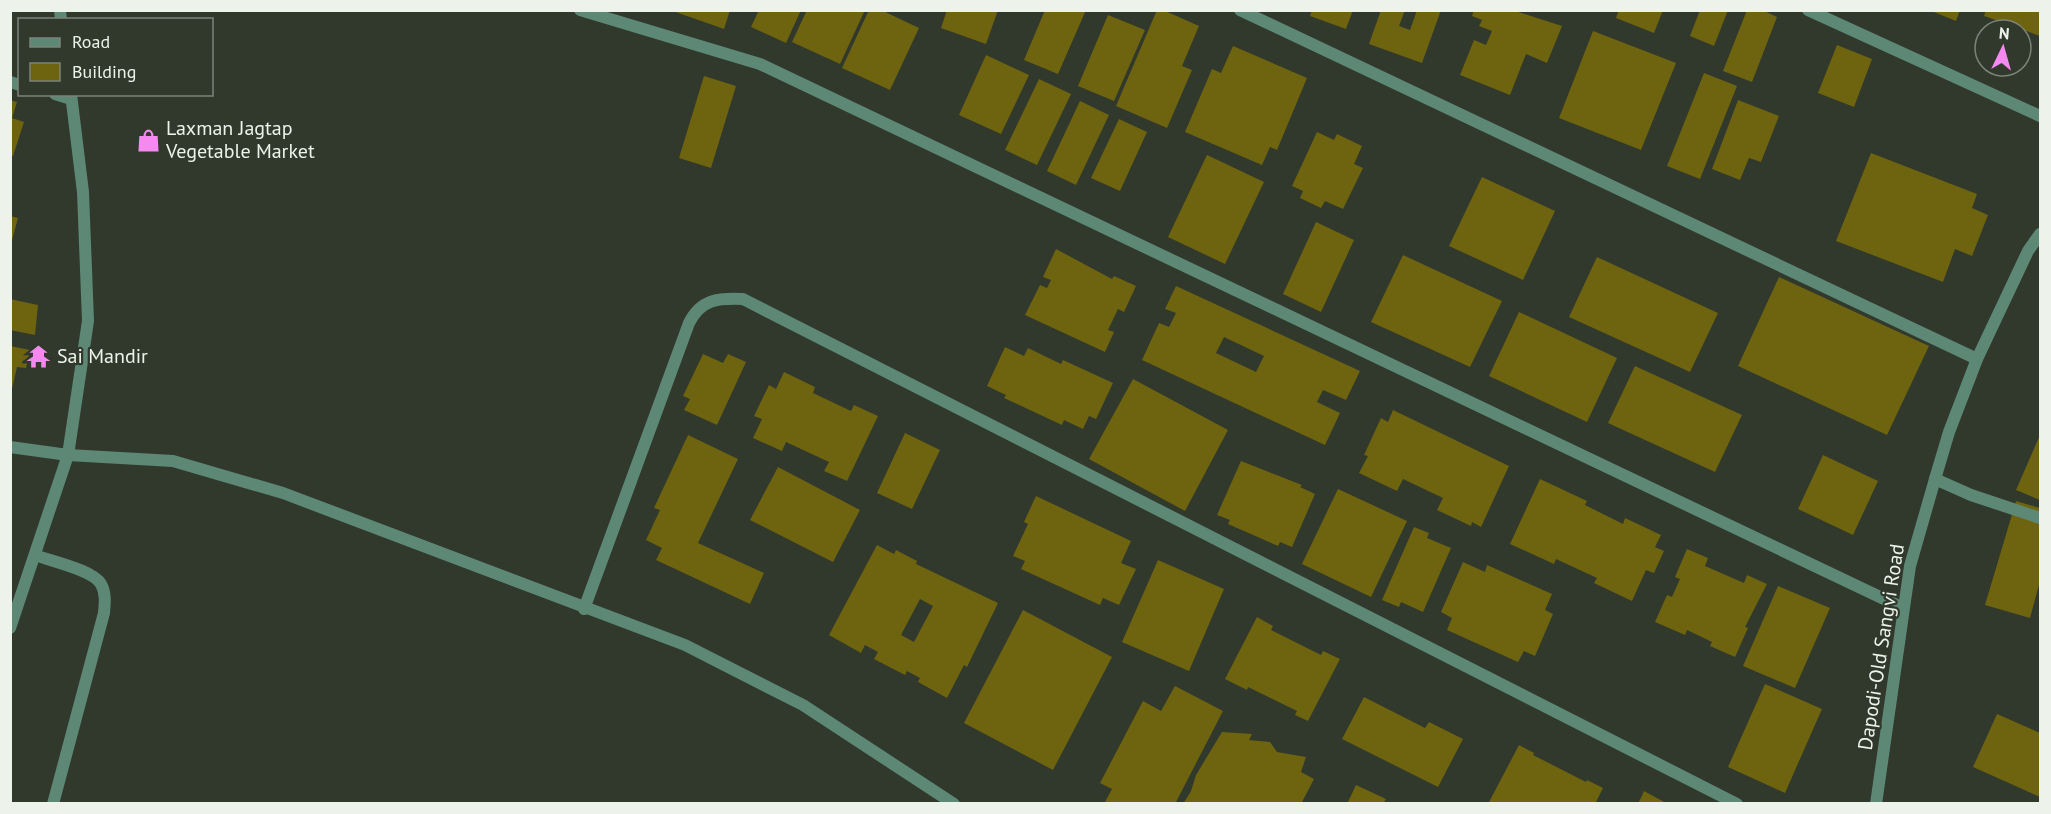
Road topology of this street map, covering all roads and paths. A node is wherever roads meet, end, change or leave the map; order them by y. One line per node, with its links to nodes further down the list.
1 (580, 10): 13 (street)
2 (1240, 10): 7 (street)
3 (1808, 10): 5 (street)
4 (71, 97): 9 (street)
5 (2040, 116)
6 (2040, 234): 7 (street, Dapodi-Old Sangvi Road)
7 (1977, 359): 10 (street, Dapodi-Old Sangvi Road)
8 (10, 447): 9 (street)
9 (68, 455): 12 (street); 14 (street)
10 (1935, 478): 11 (street); 13 (street, Dapodi-Old Sangvi Road)
11 (2040, 518)
12 (35, 555): 15 (street); 16 (street)
13 (1903, 608): 19 (street, Dapodi-Old Sangvi Road)
14 (585, 609): 17 (street); 18 (street)
15 (10, 628)
16 (53, 804)
17 (954, 804)
18 (1737, 804)
19 (1876, 804)

